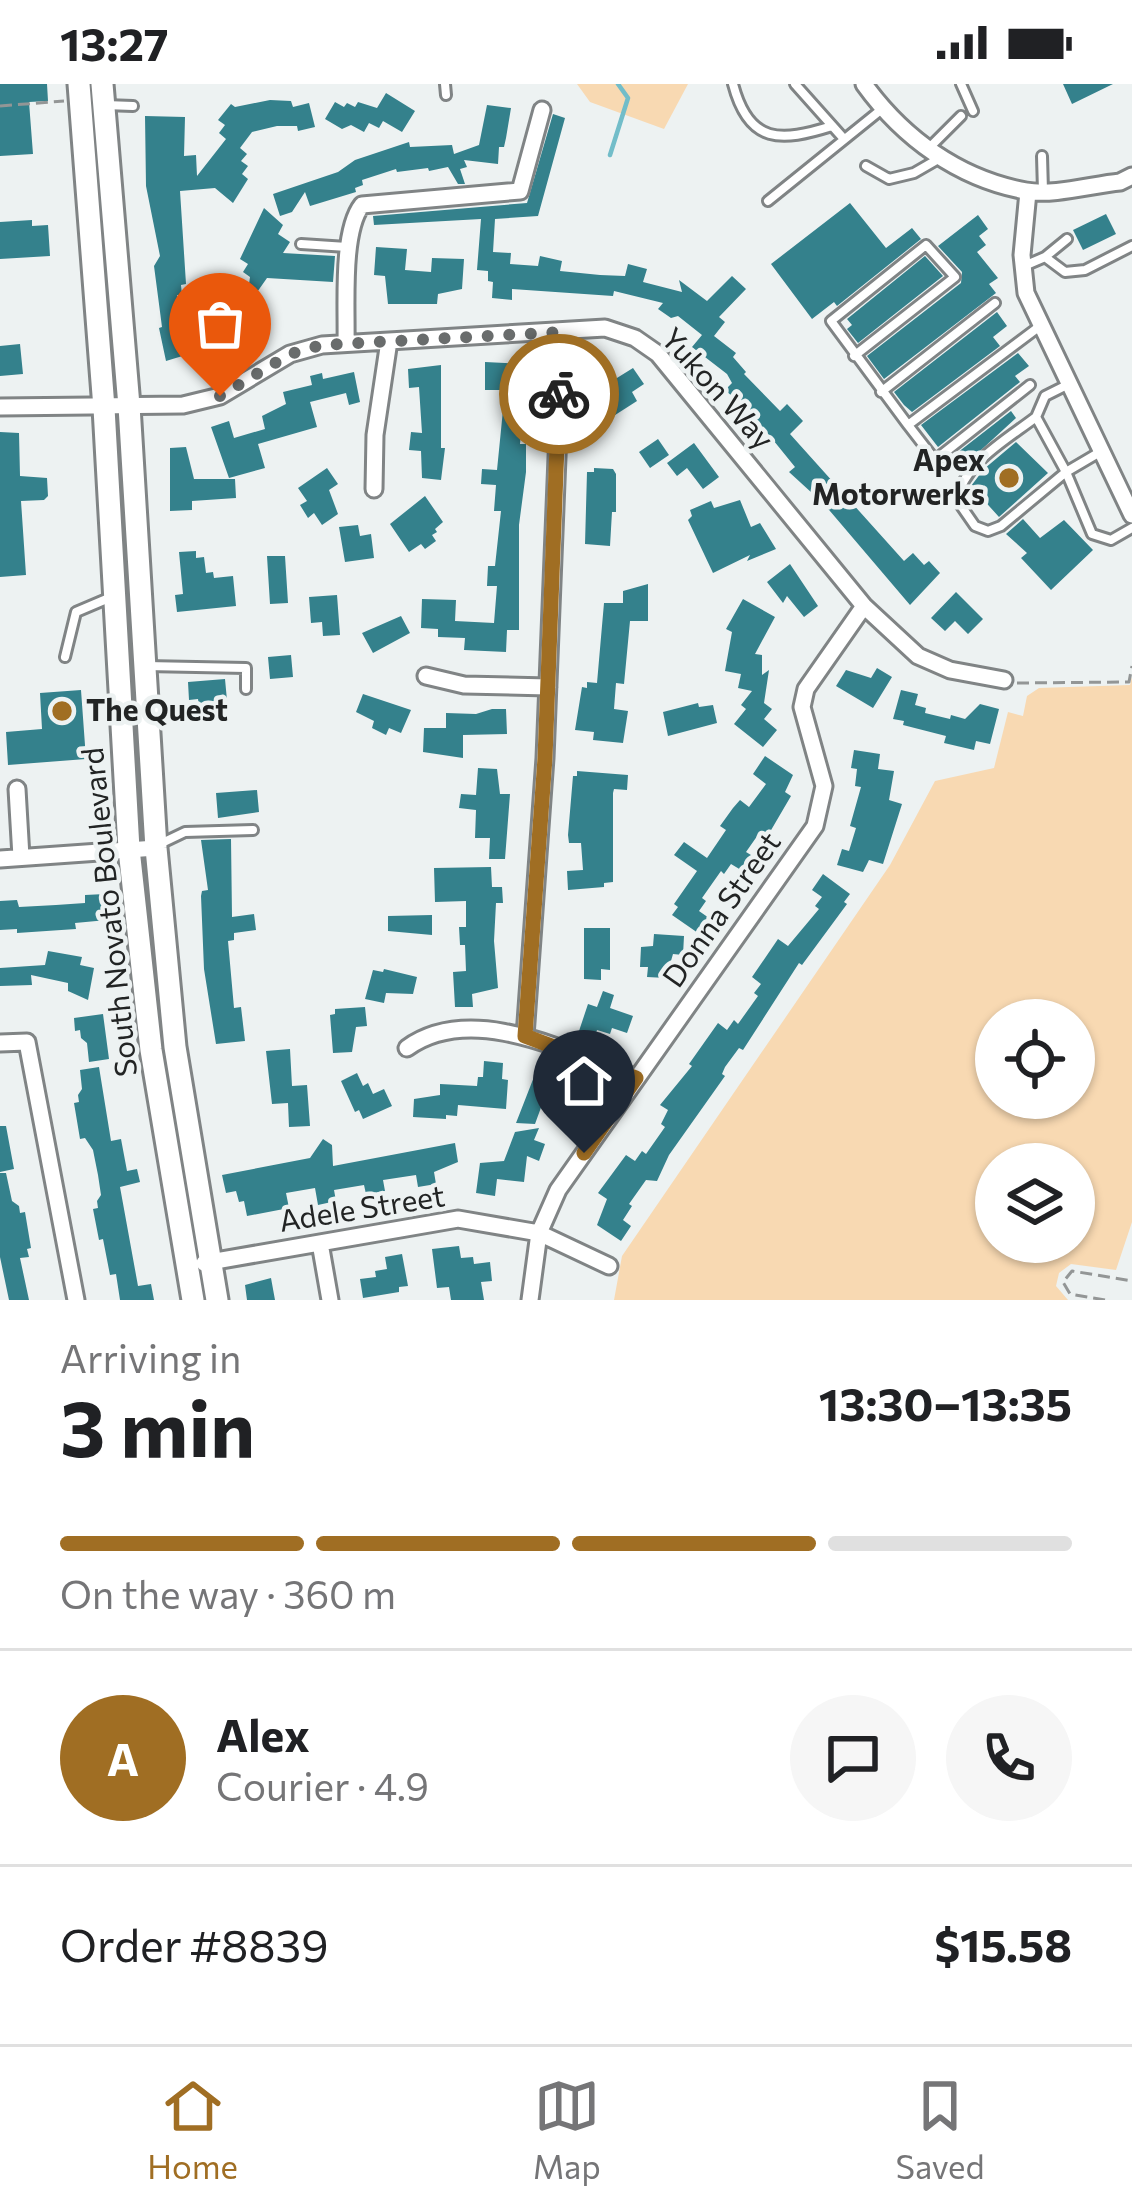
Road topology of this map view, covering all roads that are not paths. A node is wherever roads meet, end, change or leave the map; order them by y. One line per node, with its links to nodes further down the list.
1 (445, 84): 8 (lane)
2 (733, 84): 14 (lane)
3 (795, 84): 14 (lane)
4 (864, 84): 10 (street)
5 (961, 84): 12 (lane)
6 (80, 92): 39 (main road, South Novato Boulevard)
7 (103, 95): 9 (lane); 37 (main road, South Novato Boulevard)
8 (446, 95)
9 (133, 106)
10 (883, 108): 15 (lane); 16 (street)
11 (542, 110): 25 (street)
12 (973, 111)
13 (961, 116): 16 (lane)
14 (832, 126): 15 (lane)
15 (844, 140): 21 (lane)
16 (935, 153): 18 (lane); 20 (street)
17 (1042, 156): 20 (lane)
18 (866, 166)
19 (1132, 176): 20 (street)
20 (1036, 192): 27 (street)
21 (768, 201)
22 (1067, 239): 26 (lane)
23 (301, 244): 25 (lane)
24 (1129, 247): 26 (lane)
25 (349, 248): 32 (street)
26 (1046, 257): 27 (lane)
27 (1023, 267): 29 (street)
28 (995, 302): 36 (lane)
29 (1040, 326): 34 (street); 41 (lane)
30 (562, 332): 31 (street, Yukon Way); 48 (street, Yukon Way); 53 (street)
31 (389, 341): 32 (street, Yukon Way); 44 (street)
32 (346, 343): 37 (street, Yukon Way)
33 (854, 356): 33 (lane); 36 (lane)
34 (1069, 384): 40 (lane); 42 (street)
35 (1030, 385): 41 (lane)
36 (880, 392): 41 (lane)
37 (129, 406): 39 (street, Yukon Way); 50 (main road, South Novato Boulevard)
38 (0, 407): 39 (street, Yukon Way)
39 (104, 408): 47 (main road, South Novato Boulevard)
40 (1036, 417): 43 (lane); 43 (lane)
41 (908, 425)
42 (1102, 452): 43 (lane); 45 (street)
43 (1066, 472): 46 (lane)
44 (374, 489)
45 (1132, 514)
46 (1132, 528)
47 (115, 596): 49 (lane); 58 (main road, South Novato Boulevard)
48 (864, 606): 52 (street, Yukon Way); 64 (street, Donna Street)
49 (64, 657)
50 (145, 666): 54 (lane); 57 (main road, South Novato Boulevard)
51 (426, 676): 53 (street)
52 (1004, 680)
53 (548, 687): 61 (street)
54 (246, 689)
55 (16, 789): 59 (street)
56 (253, 830): 57 (lane)
57 (156, 848): 58 (street); 67 (main road, South Novato Boulevard)
58 (129, 849): 59 (street); 68 (main road, South Novato Boulevard)
59 (21, 857): 60 (street)
60 (0, 859)
61 (525, 1036): 63 (street); 64 (street)
62 (0, 1043): 70 (street)
63 (407, 1048)
64 (636, 1078): 65 (street, Donna Street)
65 (539, 1234): 66 (street, Adele Street); 69 (street, Adele Street); 74 (street, Donna Street)
66 (320, 1243): 67 (street, Adele Street); 73 (street)
67 (212, 1262): 68 (street, Adele Street); 72 (main road, South Novato Boulevard)
68 (188, 1266): 71 (main road, South Novato Boulevard)
69 (609, 1266)
70 (76, 1300)
71 (193, 1300)
72 (218, 1300)
73 (330, 1300)
74 (530, 1300)

